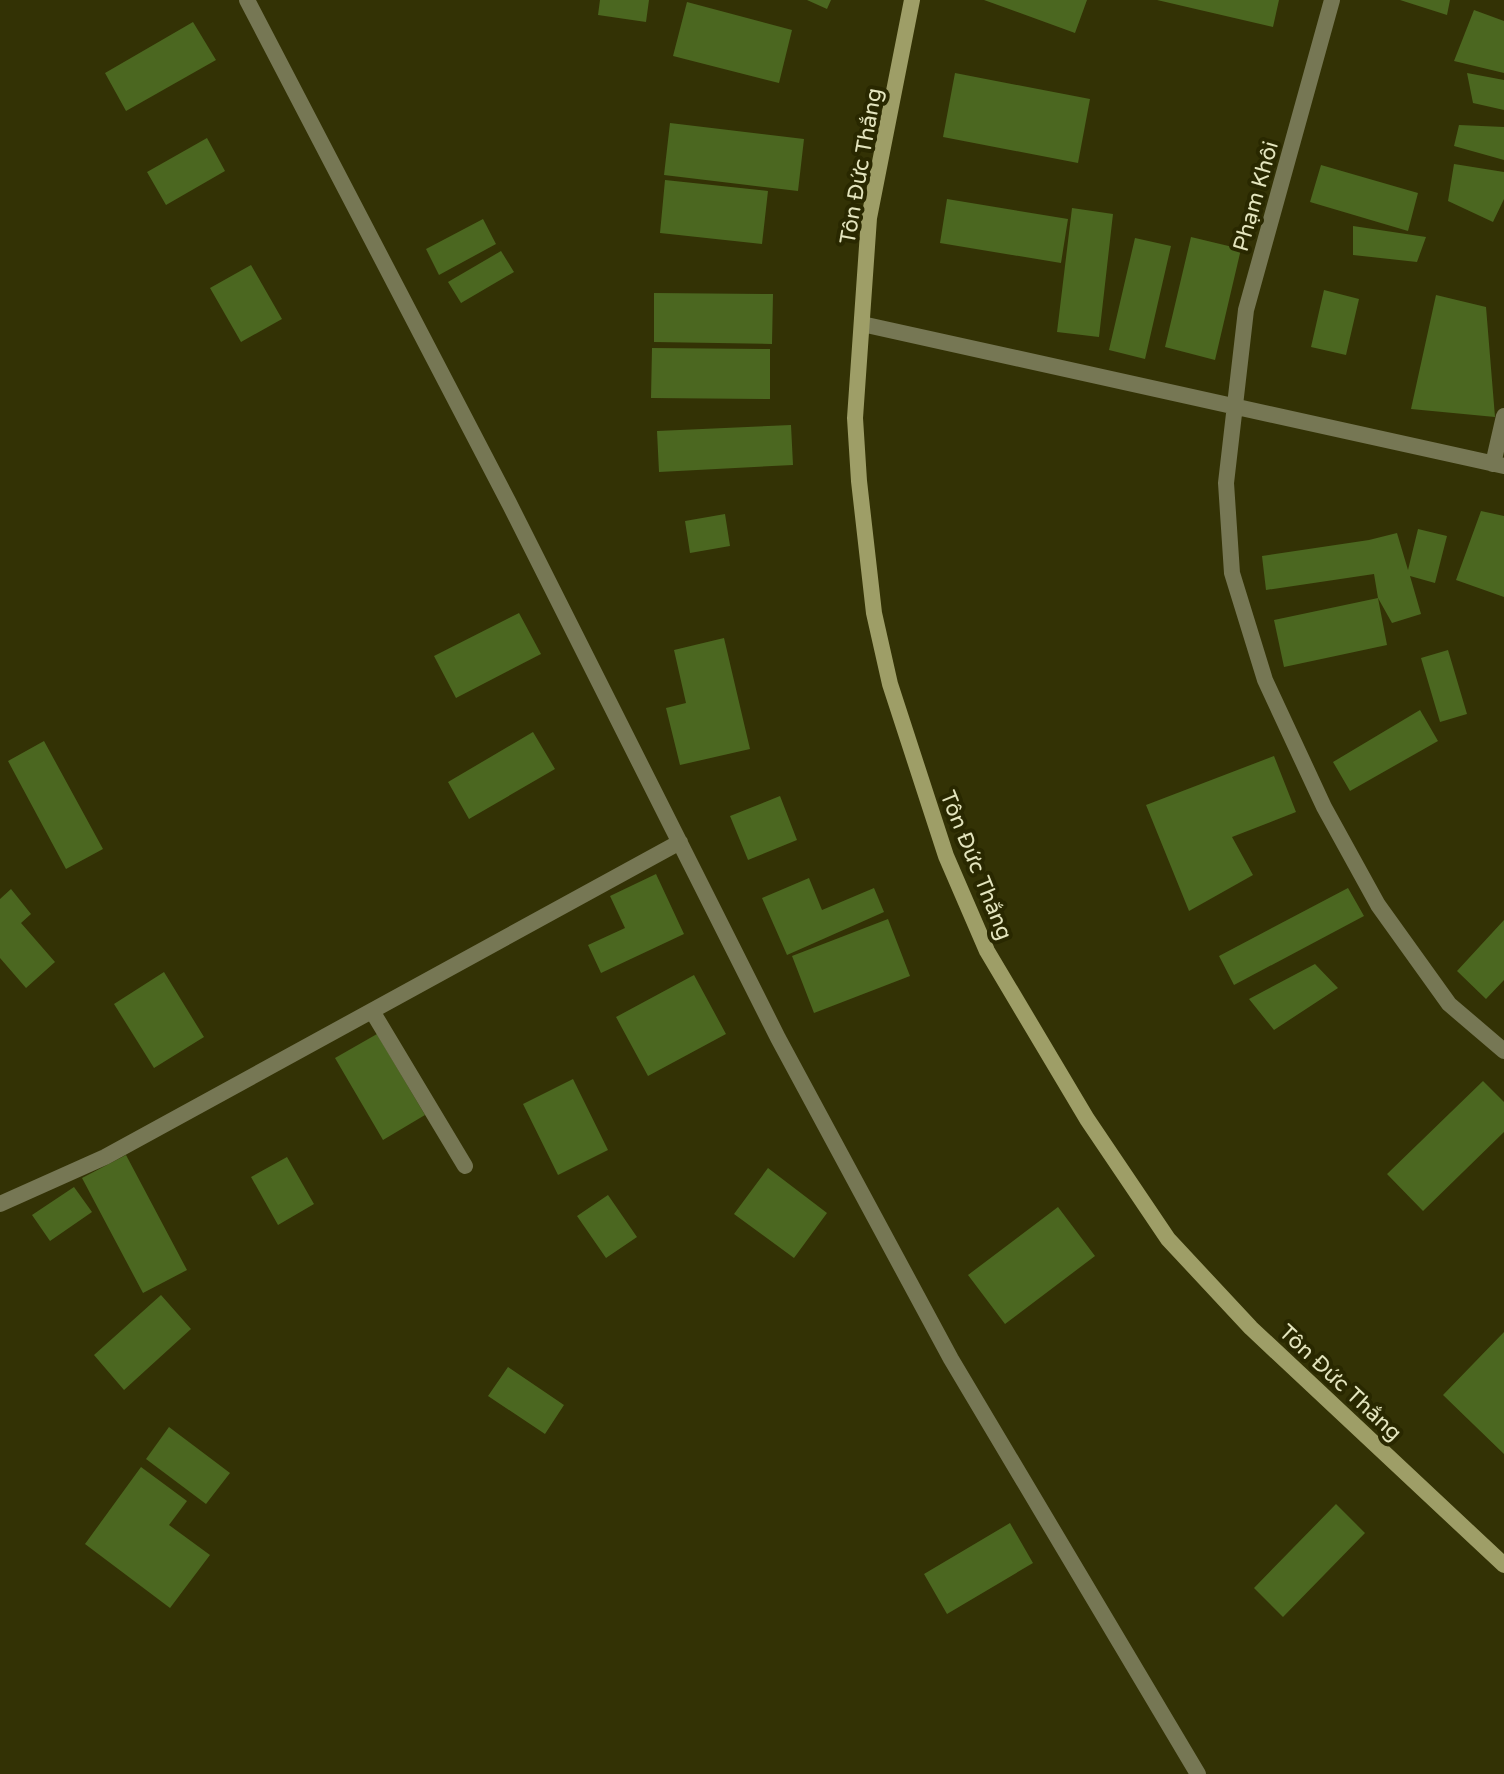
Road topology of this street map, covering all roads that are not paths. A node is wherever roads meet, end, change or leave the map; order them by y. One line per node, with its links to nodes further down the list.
1 (247, 0): 8 (street)
2 (912, 0): 4 (street, Tôn Đức Thắng)
3 (1332, 0): 5 (street, Phạm Khôi)
4 (862, 324): 5 (street); 13 (street, Tôn Đức Thắng)
5 (1236, 407): 7 (street); 10 (street, Phạm Khôi)
6 (1504, 416): 7 (street)
7 (1498, 465)
8 (680, 842): 9 (street); 14 (street)
9 (372, 1011): 11 (street); 12 (street)
10 (1504, 1051)
11 (465, 1166)
12 (0, 1204)
13 (1504, 1565)
14 (1198, 1774)

